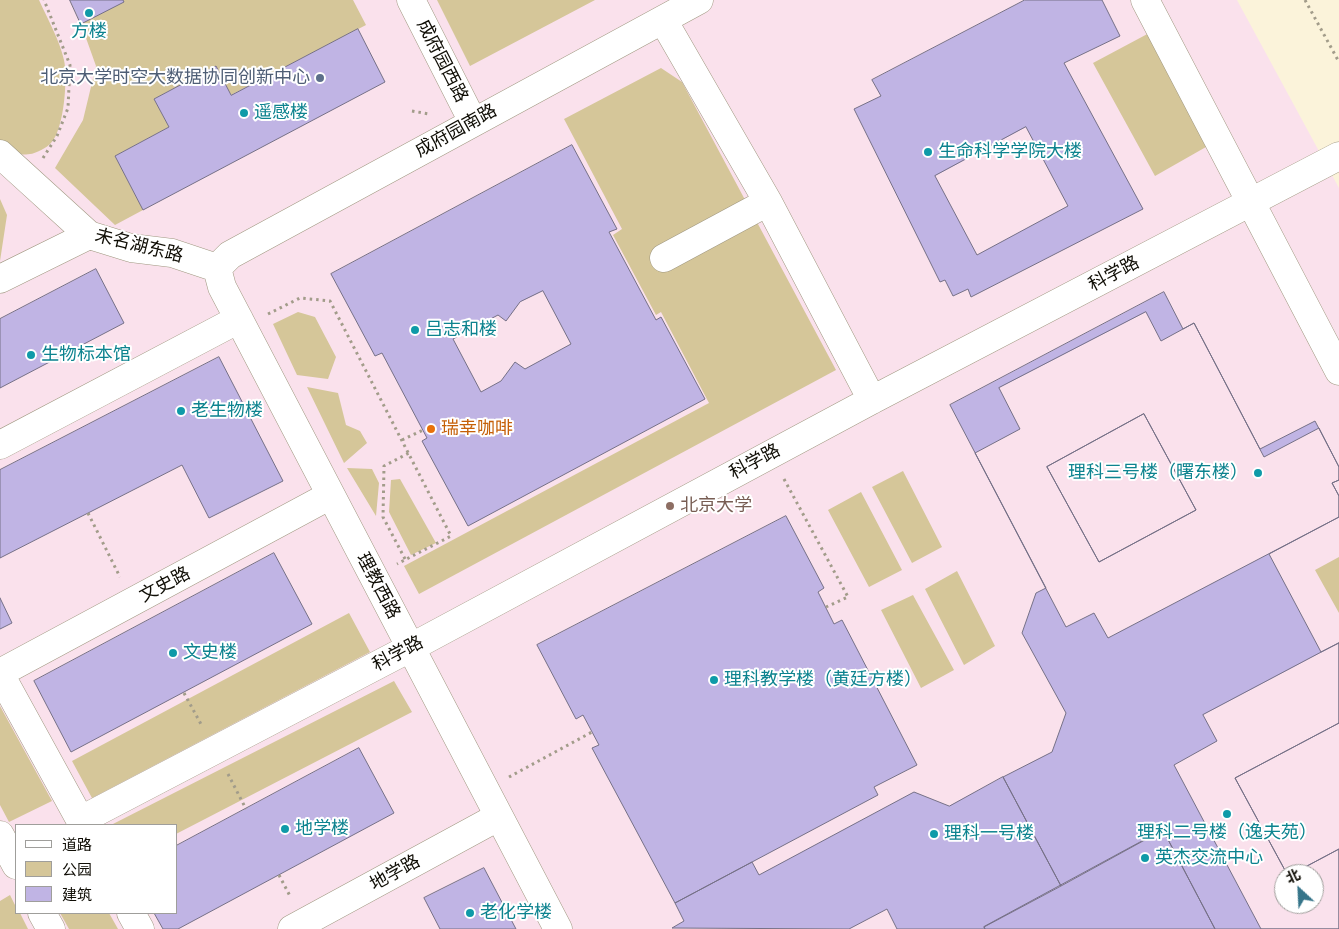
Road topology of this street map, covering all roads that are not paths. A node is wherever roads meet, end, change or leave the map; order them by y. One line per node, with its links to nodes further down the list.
1 (411, 0): 5 (street, 成府园西路)
2 (699, 0): 4 (street, 成府园南路)
3 (1145, 0): 9 (street)
4 (662, 20): 5 (street, 成府园南路); 8 (street)
5 (473, 122): 12 (street, 成府园南路)
6 (0, 154): 10 (street, 未名湖东路)
7 (1332, 160): 9 (street, 科学路)
8 (768, 202): 11 (street); 16 (street)
9 (1250, 203): 15 (street); 16 (street, 科学路)
10 (89, 235): 12 (street, 未名湖东路); 13 (street)
11 (664, 258)
12 (217, 268): 14 (street, 理教西路)
13 (0, 279)
14 (241, 323): 17 (street); 18 (street, 理教西路)
15 (1339, 372)
16 (872, 400): 19 (street, 科学路)
17 (0, 445)
18 (330, 496): 19 (street, 理教西路); 20 (street, 文史路)
19 (410, 648): 21 (street, 理教西路); 22 (street, 科学路)
20 (0, 673): 22 (street)
21 (498, 817): 29 (street, 地学路); 30 (street, 理教西路)
22 (82, 823)
23 (0, 835): 24 (street)
24 (15, 863)
25 (43, 914): 27 (street)
26 (132, 914): 28 (street)
27 (51, 929)
28 (140, 929)
29 (292, 929)
30 (558, 929)

